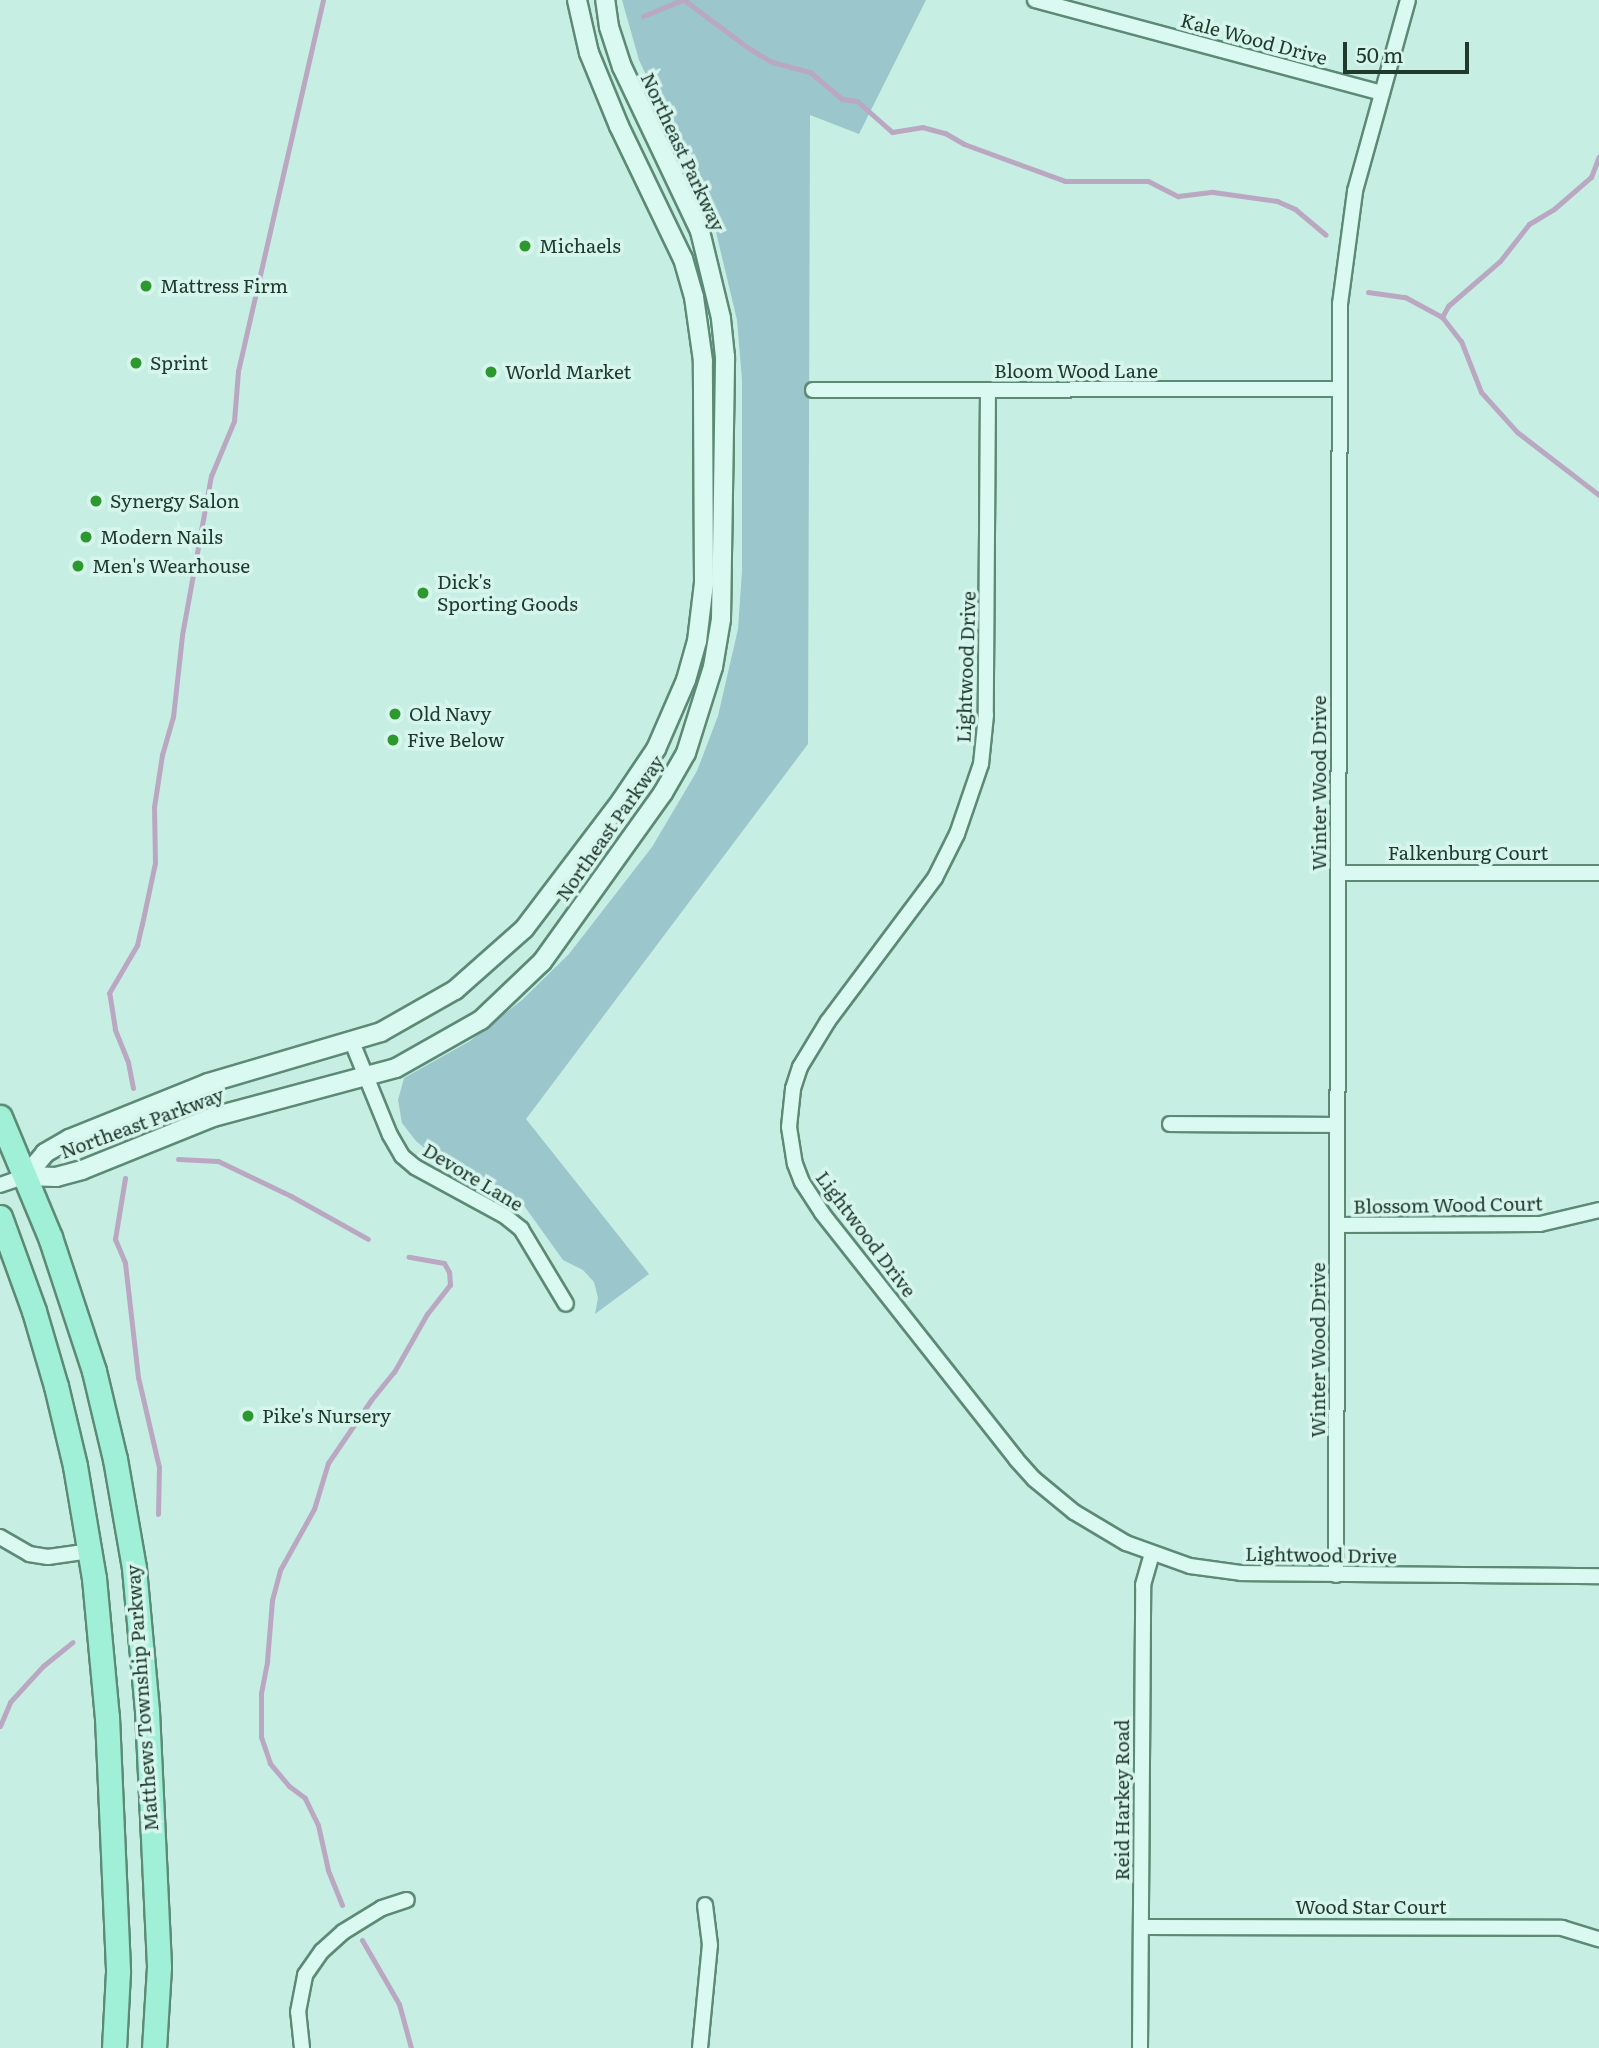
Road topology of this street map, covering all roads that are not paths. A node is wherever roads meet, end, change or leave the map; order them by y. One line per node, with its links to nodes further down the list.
1 (578, 0): 11 (street, Northeast Parkway)
2 (605, 0): 12 (street, Northeast Parkway)
3 (1035, 0): 5 (street, Kale Wood Drive)
4 (1408, 0): 5 (street, Winter Wood Drive)
5 (1382, 93): 6 (street, Winter Wood Drive)
6 (1338, 389): 8 (street, Bloom Wood Lane); 9 (street, Winter Wood Drive)
7 (813, 390): 8 (street, Bloom Wood Lane)
8 (988, 390): 24 (street, Lightwood Drive)
9 (1338, 873): 10 (street, Falkenburg Court); 15 (street, Winter Wood Drive)
10 (1599, 873)
11 (352, 1042): 12 (street, Devore Lane); 16 (street, Northeast Parkway)
12 (364, 1077): 16 (street, Northeast Parkway); 21 (street, Devore Lane)
13 (0, 1117): 16 (main road, Matthews Township Parkway)
14 (1170, 1124): 15 (street)
15 (1337, 1125): 20 (street, Winter Wood Drive)
16 (26, 1176): 17 (street, Northeast Parkway); 32 (main road, Matthews Township Parkway)
17 (0, 1185)
18 (1599, 1210): 20 (street, Blossom Wood Court)
19 (0, 1217): 23 (main road, Matthews Township Parkway)
20 (1337, 1226): 25 (street, Winter Wood Drive)
21 (566, 1304)
22 (0, 1537): 23 (street)
23 (90, 1550): 31 (main road, Matthews Township Parkway)
24 (1152, 1553): 25 (street, Lightwood Drive); 29 (street, Reid Harkey Road)
25 (1336, 1574): 26 (street, Lightwood Drive)
26 (1599, 1576)
27 (407, 1900): 33 (street)
28 (705, 1905): 34 (street)
29 (1141, 1927): 30 (street, Wood Star Court); 35 (street, Reid Harkey Road)
30 (1599, 1939)
31 (114, 2048)
32 (154, 2048)
33 (302, 2048)
34 (700, 2048)
35 (1140, 2048)

